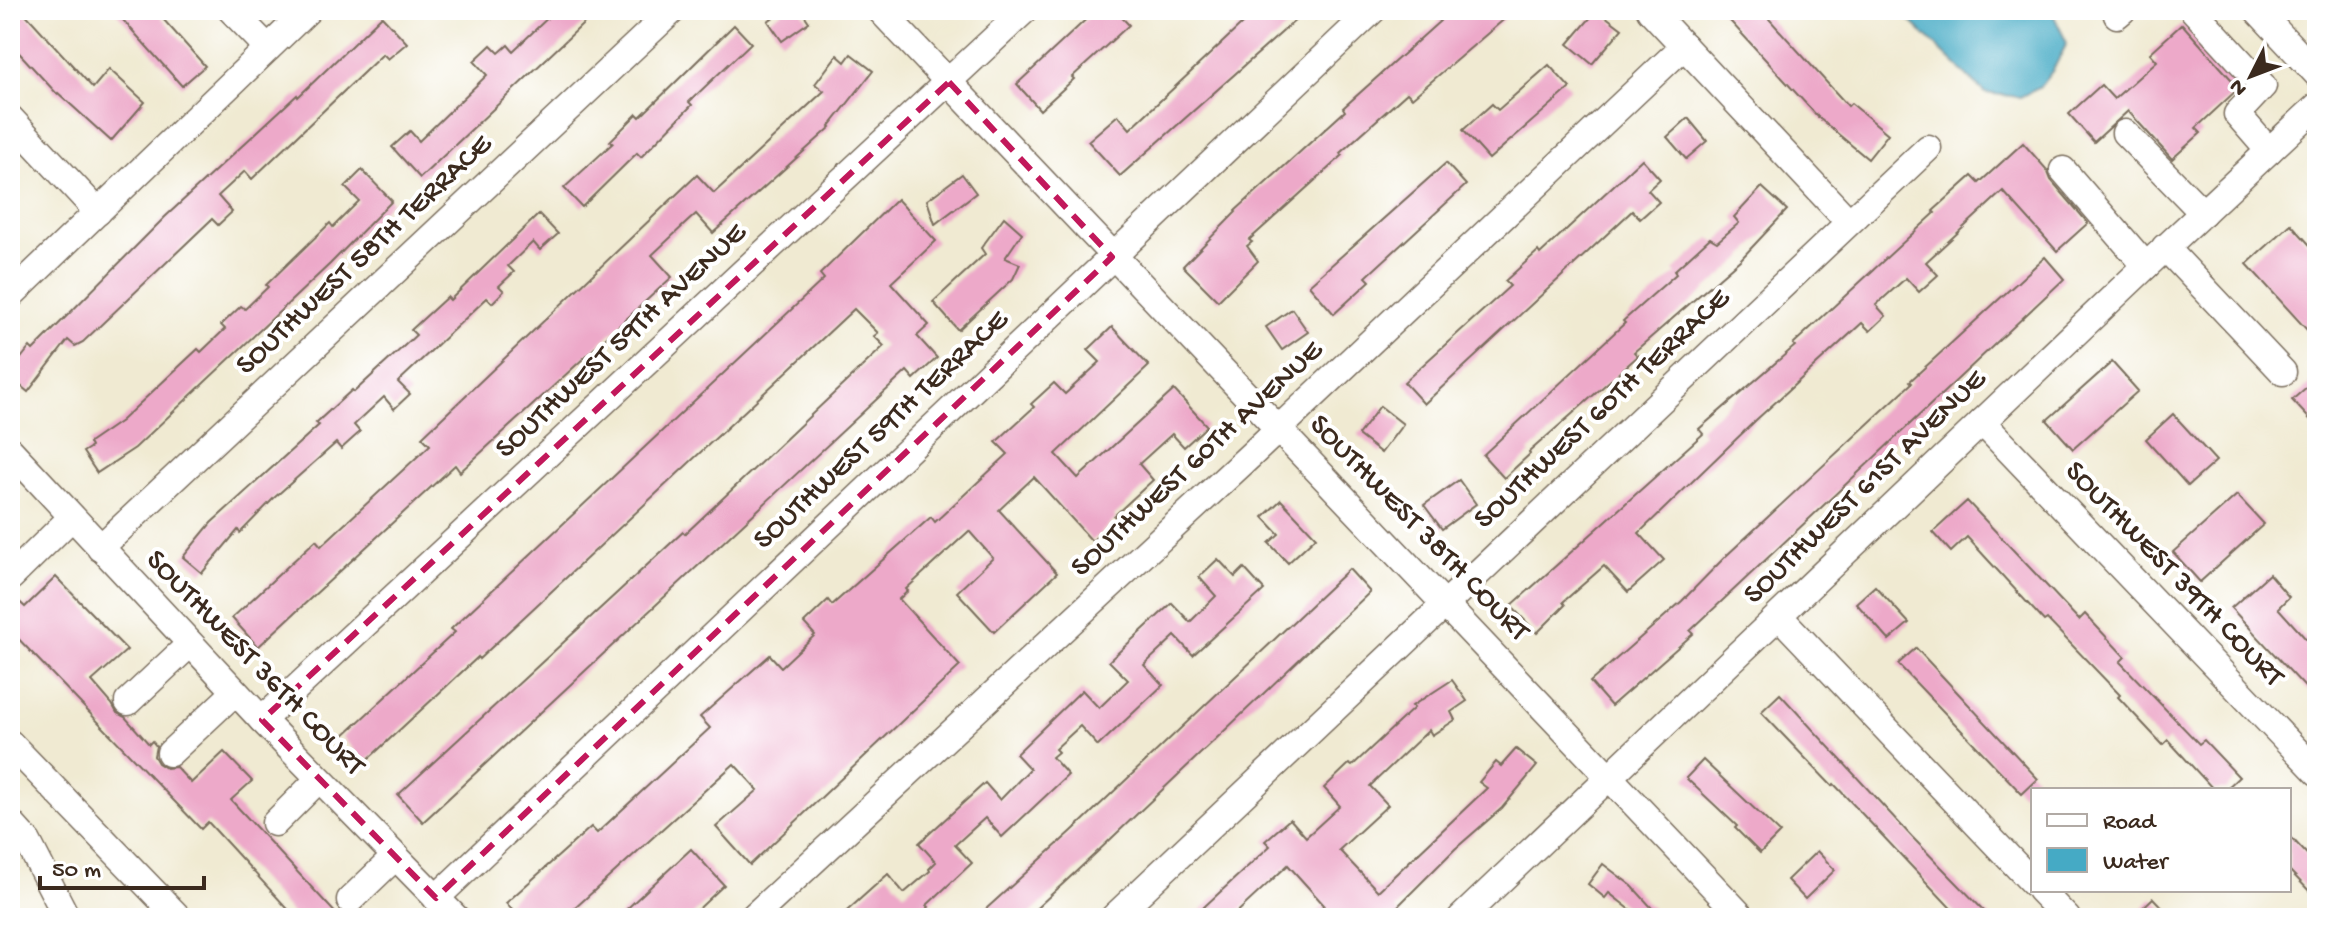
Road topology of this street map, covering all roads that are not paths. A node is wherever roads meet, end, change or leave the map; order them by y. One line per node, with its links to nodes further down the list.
1 (231, 10): 11 (street)
2 (308, 10): 11 (street)
3 (673, 10): 32 (street, SOUTHWEST 58TH TERRACE)
4 (880, 10): 13 (street, SOUTHWEST 38TH COURT)
5 (1025, 10): 13 (street, SOUTHWEST 59TH AVENUE)
6 (1373, 10): 24 (street, SOUTHWEST 59TH TERRACE)
7 (1650, 10): 10 (street)
8 (2257, 10): 12 (street)
9 (2194, 11): 18 (street)
10 (1684, 46): 22 (street); 29 (street, SOUTHWEST 60TH AVENUE)
11 (268, 48): 20 (street)
12 (2317, 74)
13 (949, 82): 24 (street, SOUTHWEST 38TH COURT); 39 (street, SOUTHWEST 59TH AVENUE)
14 (2317, 106): 18 (street, SOUTHWEST 61ST AVENUE)
15 (10, 118): 20 (street)
16 (2125, 133): 21 (street)
17 (1928, 148): 22 (street, SOUTHWEST 60TH TERRACE)
18 (2269, 151): 21 (street, SOUTHWEST 61ST AVENUE)
19 (2063, 170): 25 (street)
20 (98, 212): 26 (street)
21 (2203, 213): 23 (street, SOUTHWEST 61ST AVENUE)
22 (1848, 221): 34 (street, SOUTHWEST 60TH TERRACE)
23 (2165, 247): 25 (street, SOUTHWEST 61ST AVENUE); 27 (street)
24 (1112, 257): 29 (street, SOUTHWEST 38TH COURT); 50 (street, SOUTHWEST 59TH TERRACE)
25 (2146, 266): 28 (street, SOUTHWEST 61ST AVENUE)
26 (10, 296)
27 (2283, 372)
28 (1982, 422): 35 (street, SOUTHWEST 61ST AVENUE); 42 (street, SOUTHWEST 39TH COURT)
29 (1278, 429): 34 (street, SOUTHWEST 38TH COURT); 55 (street, SOUTHWEST 60TH AVENUE)
30 (15, 467): 31 (street, SOUTHWEST 36TH COURT)
31 (72, 517): 32 (street, SOUTHWEST 36TH COURT); 33 (street)
32 (100, 548): 36 (street, SOUTHWEST 36TH COURT)
33 (11, 577)
34 (1446, 603): 43 (street, SOUTHWEST 38TH COURT); 56 (street, SOUTHWEST 60TH TERRACE)
35 (1779, 616): 43 (street, SOUTHWEST 61ST AVENUE); 48 (street)
36 (190, 644): 37 (street, SOUTHWEST 36TH COURT); 38 (street)
37 (235, 692): 39 (street, SOUTHWEST 36TH COURT); 41 (street)
38 (128, 702)
39 (262, 720): 44 (street, SOUTHWEST 36TH COURT)
40 (10, 743): 53 (street)
41 (170, 753)
42 (2317, 772)
43 (1610, 778): 57 (street, SOUTHWEST 61ST AVENUE); 58 (street, SOUTHWEST 38TH COURT)
44 (319, 779): 46 (street); 47 (street, SOUTHWEST 36TH COURT)
45 (10, 822): 52 (street)
46 (275, 823)
47 (396, 856): 50 (street, SOUTHWEST 36TH COURT); 51 (street)
48 (2031, 881)
49 (2042, 892): 59 (street)
50 (436, 898): 54 (street, SOUTHWEST 36TH COURT)
51 (350, 900)
52 (67, 918)
53 (179, 918)
54 (456, 918)
55 (752, 918)
56 (1113, 918)
57 (1461, 918)
58 (1743, 918)
59 (2067, 918)

